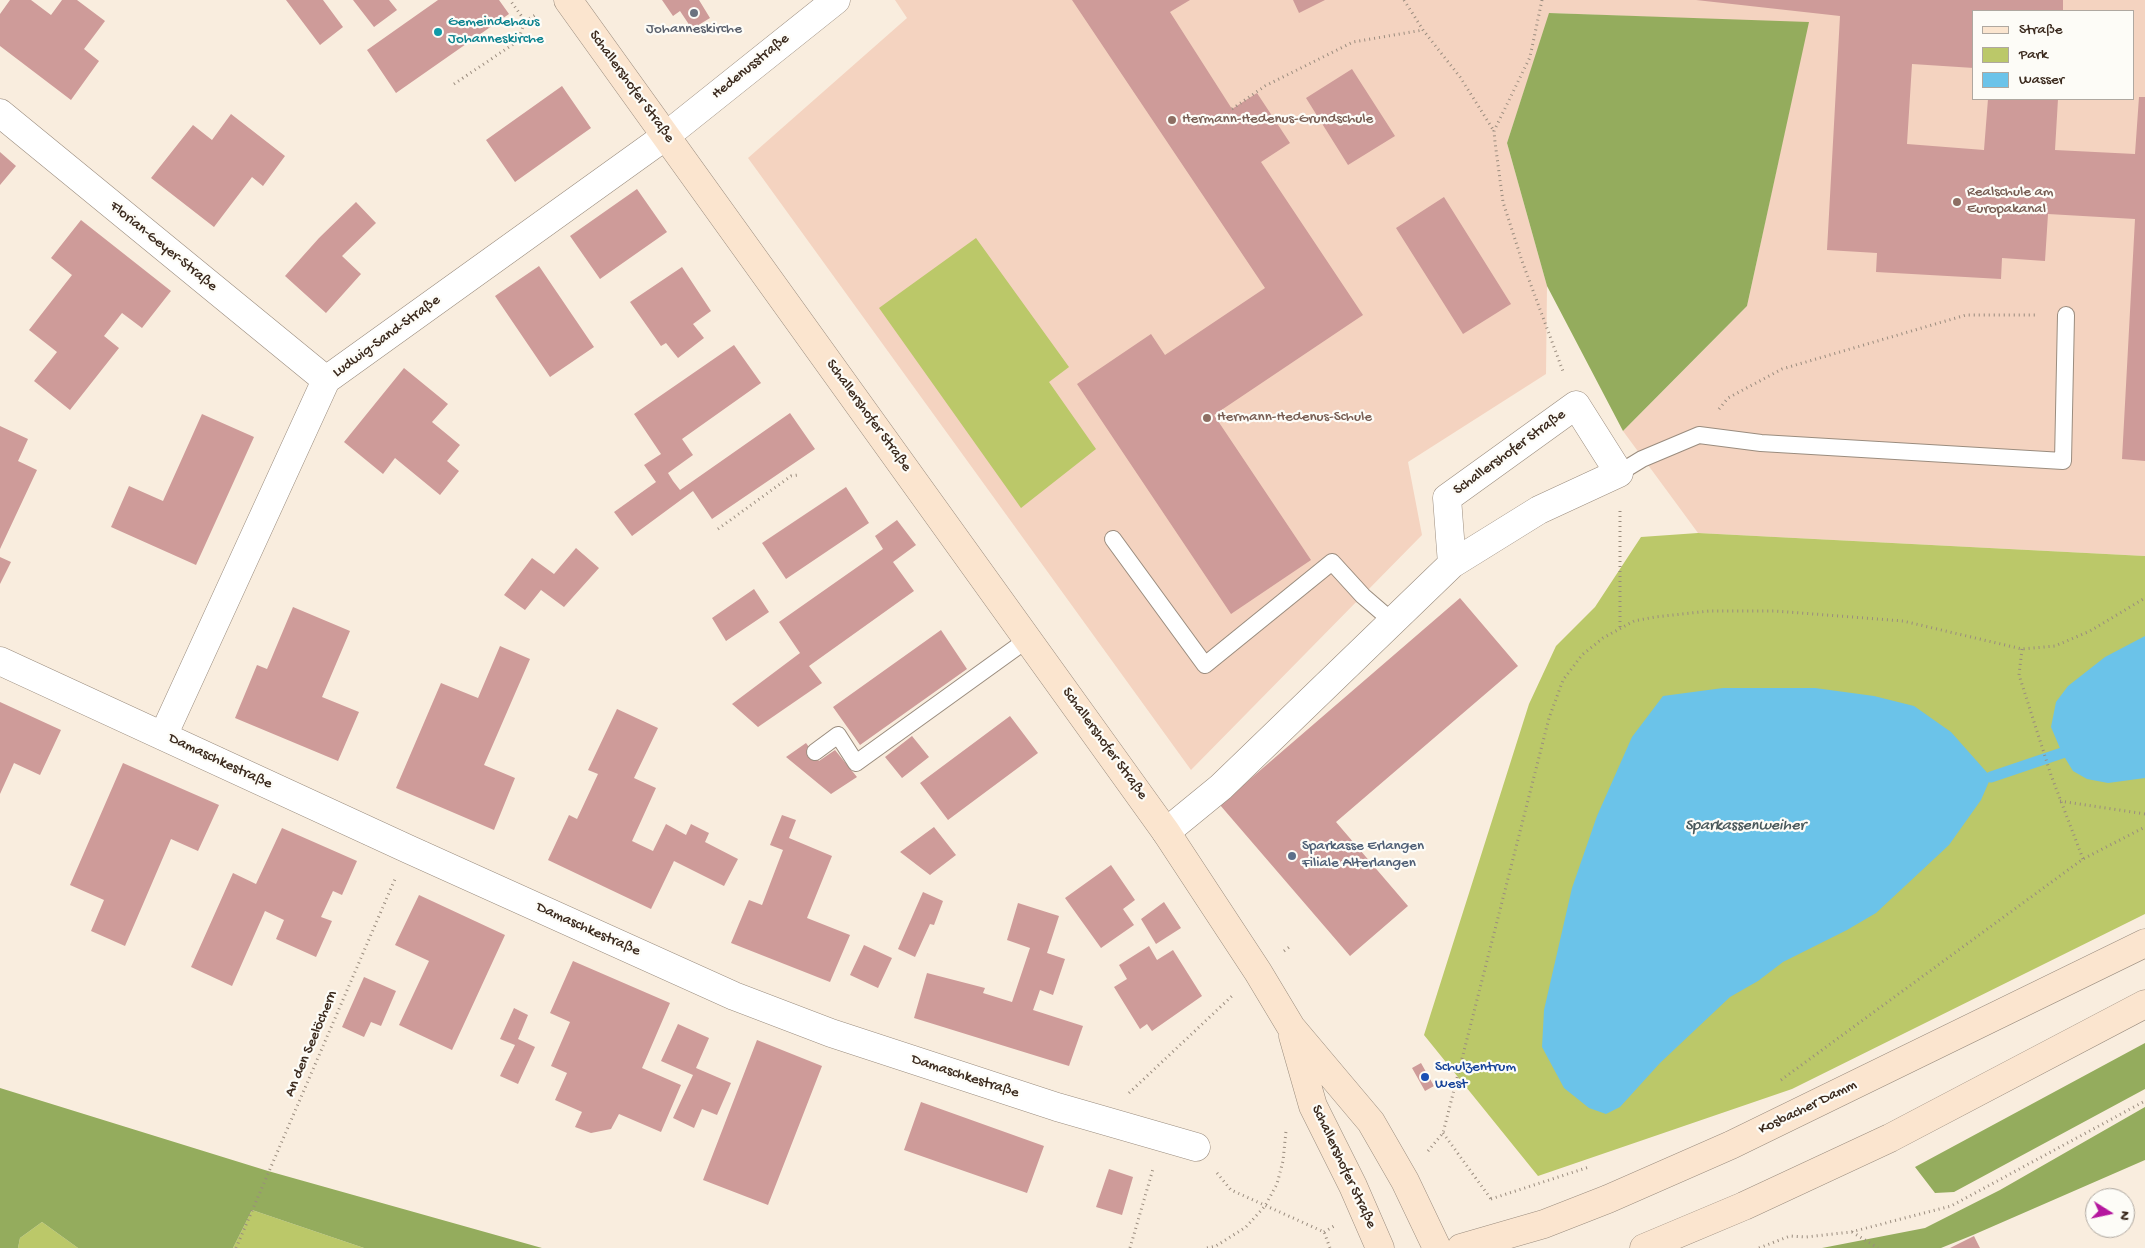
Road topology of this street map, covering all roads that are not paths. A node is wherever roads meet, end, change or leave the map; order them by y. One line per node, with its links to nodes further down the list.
1 (568, 0): 4 (street, Schallershofer Straße)
2 (836, 0): 4 (street, Hedenusstraße)
3 (0, 113): 6 (street, Florian-Geyer-Straße)
4 (666, 135): 6 (street, Ludwig-Sand-Straße); 11 (street, Schallershofer Straße)
5 (2066, 315): 7 (lane)
6 (326, 380): 13 (street, Ludwig-Sand-Straße)
7 (1613, 476): 9 (street); 9 (street, Schallershofer Straße)
8 (1112, 539): 10 (lane)
9 (1452, 564): 10 (street)
10 (1392, 622): 15 (street)
11 (1028, 639): 14 (lane); 15 (street, Schallershofer Straße)
12 (0, 661): 13 (street, Damaschkestraße)
13 (163, 736): 19 (street, Damaschkestraße)
14 (815, 752)
15 (1166, 832): 18 (street, Schallershofer Straße)
16 (2145, 943): 23 (street, Kosbacher Damm)
17 (2145, 1004): 20 (street)
18 (1291, 1028): 21 (street, Schallershofer Straße); 22 (street, Schallershofer Straße)
19 (1196, 1147)
20 (1670, 1242): 24 (street)
21 (1380, 1248)
22 (1437, 1248)
23 (1461, 1248)
24 (1644, 1248)

